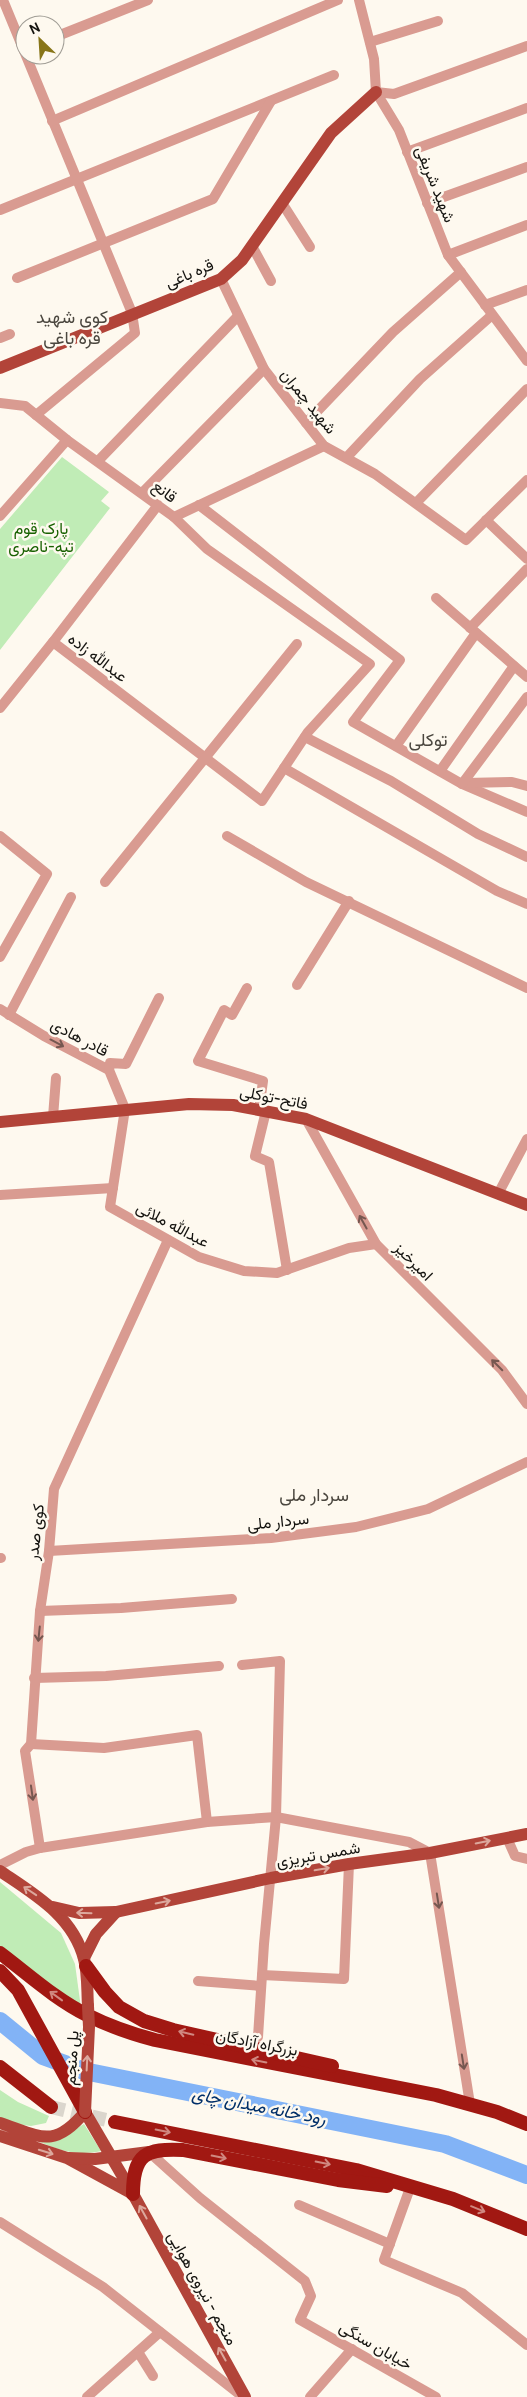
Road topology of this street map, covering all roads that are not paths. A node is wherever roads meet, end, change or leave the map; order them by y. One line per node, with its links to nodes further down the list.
1 (3, 0): 6 (street)
2 (148, 0): 7 (street)
3 (338, 0): 15 (street)
4 (359, 0): 8 (street, شهید شریفى)
5 (438, 21): 8 (street)
6 (15, 28)
7 (65, 32)
8 (370, 42): 12 (street, شهید شریفى)
9 (527, 46): 12 (street)
10 (30, 65): 15 (street)
11 (334, 75): 13 (street)
12 (376, 92): 16 (street, شهید شریفى); 19 (main road, قره باغی)
13 (271, 101): 18 (street); 23 (street)
14 (527, 108): 16 (street)
15 (52, 121): 18 (street)
16 (407, 152): 20 (street, شهید شریفى)
17 (527, 167): 20 (street)
18 (77, 180): 21 (street); 23 (street)
19 (282, 203): 24 (main road, قره باغی); 25 (street)
20 (427, 203): 26 (street, شهید شریفى)
21 (0, 210)
22 (527, 226): 26 (street)
23 (103, 243): 28 (street); 33 (street)
24 (252, 246): 29 (main road, قره باغی); 30 (street)
25 (310, 247)
26 (448, 255): 27 (street, شهید شریفى)
27 (461, 272): 32 (street, شهید شریفى); 42 (street)
28 (17, 278)
29 (221, 279): 33 (main road, قره باغی); 35 (street, شهید چمران)
30 (272, 281)
31 (527, 290): 32 (street)
32 (485, 305): 34 (street, شهید شریفى)
33 (132, 313): 37 (main road, قره باغی); 41 (street)
34 (492, 315): 36 (street, شهید شریفى); 45 (street)
35 (238, 316): 38 (street, شهید چمران); 46 (street)
36 (525, 354)
37 (0, 368)
38 (264, 369): 42 (street, شهید چمران); 48 (street)
39 (527, 389): 49 (street)
40 (0, 403): 41 (street, قانع)
41 (36, 415): 43 (street, قانع)
42 (306, 423): 44 (street, شهید چمران)
43 (67, 440): 46 (street, قانع); 52 (street)
44 (324, 446): 45 (street, شهید چمران); 51 (street, قانع)
45 (347, 457): 49 (street, شهید چمران)
46 (98, 461): 48 (street, قانع)
47 (527, 480): 54 (street)
48 (142, 493): 50 (street, قانع)
49 (416, 503): 54 (street, شهید چمران)
50 (158, 505): 53 (street, قانع); 59 (street, عبدالله زاده)
51 (199, 505): 53 (street, قانع); 66 (street)
52 (0, 516)
53 (174, 517): 65 (street)
54 (486, 520): 55 (street)
55 (527, 559)
56 (527, 569): 58 (street)
57 (436, 598): 58 (street)
58 (473, 630): 61 (street); 66 (street)
59 (53, 642): 64 (street); 67 (street, عبدالله زاده)
60 (297, 644): 67 (street)
61 (514, 666): 62 (street); 69 (street)
62 (527, 677)
63 (527, 696): 70 (street)
64 (0, 708)
65 (305, 737): 68 (street); 75 (street)
66 (396, 746): 69 (street)
67 (205, 758): 68 (street, عبدالله زاده); 76 (street)
68 (284, 768): 79 (street)
69 (440, 771): 70 (street)
70 (462, 784): 71 (street); 72 (street)
71 (527, 786)
72 (527, 812)
73 (0, 836): 80 (street)
74 (227, 836): 78 (street)
75 (527, 857)
76 (105, 882)
77 (71, 897): 86 (street)
78 (349, 901): 81 (street); 83 (street)
79 (527, 904)
80 (0, 957)
81 (297, 985)
82 (247, 988): 90 (street)
83 (527, 988)
84 (159, 998): 87 (street)
85 (0, 1009): 86 (street, قادر هادی)
86 (9, 1015): 87 (street, قادر هادی, one-way to 87)
87 (109, 1070): 89 (street, قادر هادی)
88 (56, 1078): 91 (street)
89 (125, 1110): 90 (main road, فاتح-توکلی); 91 (main road, فاتح-توکلی); 95 (street, عبدالله ملائی)
90 (262, 1111): 92 (main road, فاتح-توکلی); 101 (street)
91 (53, 1116): 93 (main road, فاتح-توکلی)
92 (306, 1119): 96 (main road, فاتح-توکلی); 100 (street, امیرخیز, one-way to 92)
93 (0, 1122)
94 (527, 1139): 96 (street)
95 (113, 1188): 97 (street); 99 (street, عبدالله ملائی)
96 (498, 1194): 98 (main road, فاتح-توکلی)
97 (0, 1196)
98 (527, 1205)
99 (168, 1240): 101 (street, عبدالله ملائی); 104 (street, کوی صدر)
100 (376, 1244): 101 (street, عبدالله ملائی); 102 (street, امیرخیز, one-way to 100)
101 (287, 1270)
102 (527, 1404)
103 (527, 1462): 104 (street, سردار ملی)
104 (49, 1551): 106 (street, کوی صدر)
105 (232, 1599): 106 (street)
106 (40, 1611): 109 (street, کوی صدر, one-way to 109)
107 (242, 1665): 111 (street)
108 (219, 1666): 109 (street)
109 (34, 1678): 110 (street, کوی صدر)
110 (31, 1744): 112 (street); 115 (street, کوی صدر, one-way to 115)
111 (276, 1817): 112 (street); 116 (street); 121 (street)
112 (207, 1822): 115 (street)
113 (527, 1834): 114 (main road, شمس تبریزی)
114 (507, 1838): 116 (main road, شمس تبریزی, one-way to 114); 117 (street)
115 (40, 1848): 119 (street)
116 (430, 1853): 118 (main road, شمس تبریزی); 133 (street, one-way to 133)
117 (527, 1859)
118 (349, 1864): 121 (main road, شمس تبریزی, one-way to 118); 127 (street)
119 (0, 1865)
120 (0, 1871): 122 (main road, one-way to 120)
121 (271, 1878): 123 (main road, شمس تبریزی, one-way to 121); 127 (street)
122 (53, 1907): 123 (main road, شمس تبریزی, one-way to 122); 125 (main road)
123 (116, 1912): 125 (main road)
124 (0, 1953): 132 (highway, بزرگراه آزادگان, one-way to 124)
125 (85, 1962): 132 (highway, one-way to 125); 134 (main road, پل منجم, one-way to 125, bridge)
126 (0, 1971): 134 (highway)
127 (261, 1980): 128 (street); 129 (street)
128 (198, 1981)
129 (258, 2037)
130 (0, 2067): 131 (highway)
131 (0, 2078)
132 (436, 2095): 133 (highway, بزرگراه آزادگان)
133 (470, 2104): 137 (highway, بزرگراه آزادگان)
134 (85, 2112): 136 (main road); 140 (main road, منجم - نیروی هوایی)
135 (116, 2122): 142 (highway, one-way to 142)
136 (0, 2123)
137 (527, 2124)
138 (0, 2136): 141 (main road, one-way to 141)
139 (149, 2152): 140 (main road); 142 (highway, one-way to 142); 143 (highway); 150 (street, خیابان سنگی)
140 (112, 2156): 141 (main road); 143 (main road, منجم - نیروی هوایی)
141 (67, 2158): 143 (main road)
142 (415, 2188): 146 (highway, one-way to 146); 147 (street)
143 (133, 2194): 154 (main road, منجم - نیروی هوایی, one-way to 143)
144 (299, 2205): 147 (street)
145 (0, 2222): 148 (street)
146 (527, 2229)
147 (390, 2244): 149 (street)
148 (160, 2332): 151 (street); 154 (street)
149 (527, 2345)
150 (352, 2349): 155 (street); 156 (street, خیابان سنگی)
151 (138, 2352): 152 (street); 153 (street)
152 (153, 2376)
153 (86, 2397)
154 (244, 2397)
155 (310, 2397)
156 (436, 2397)

